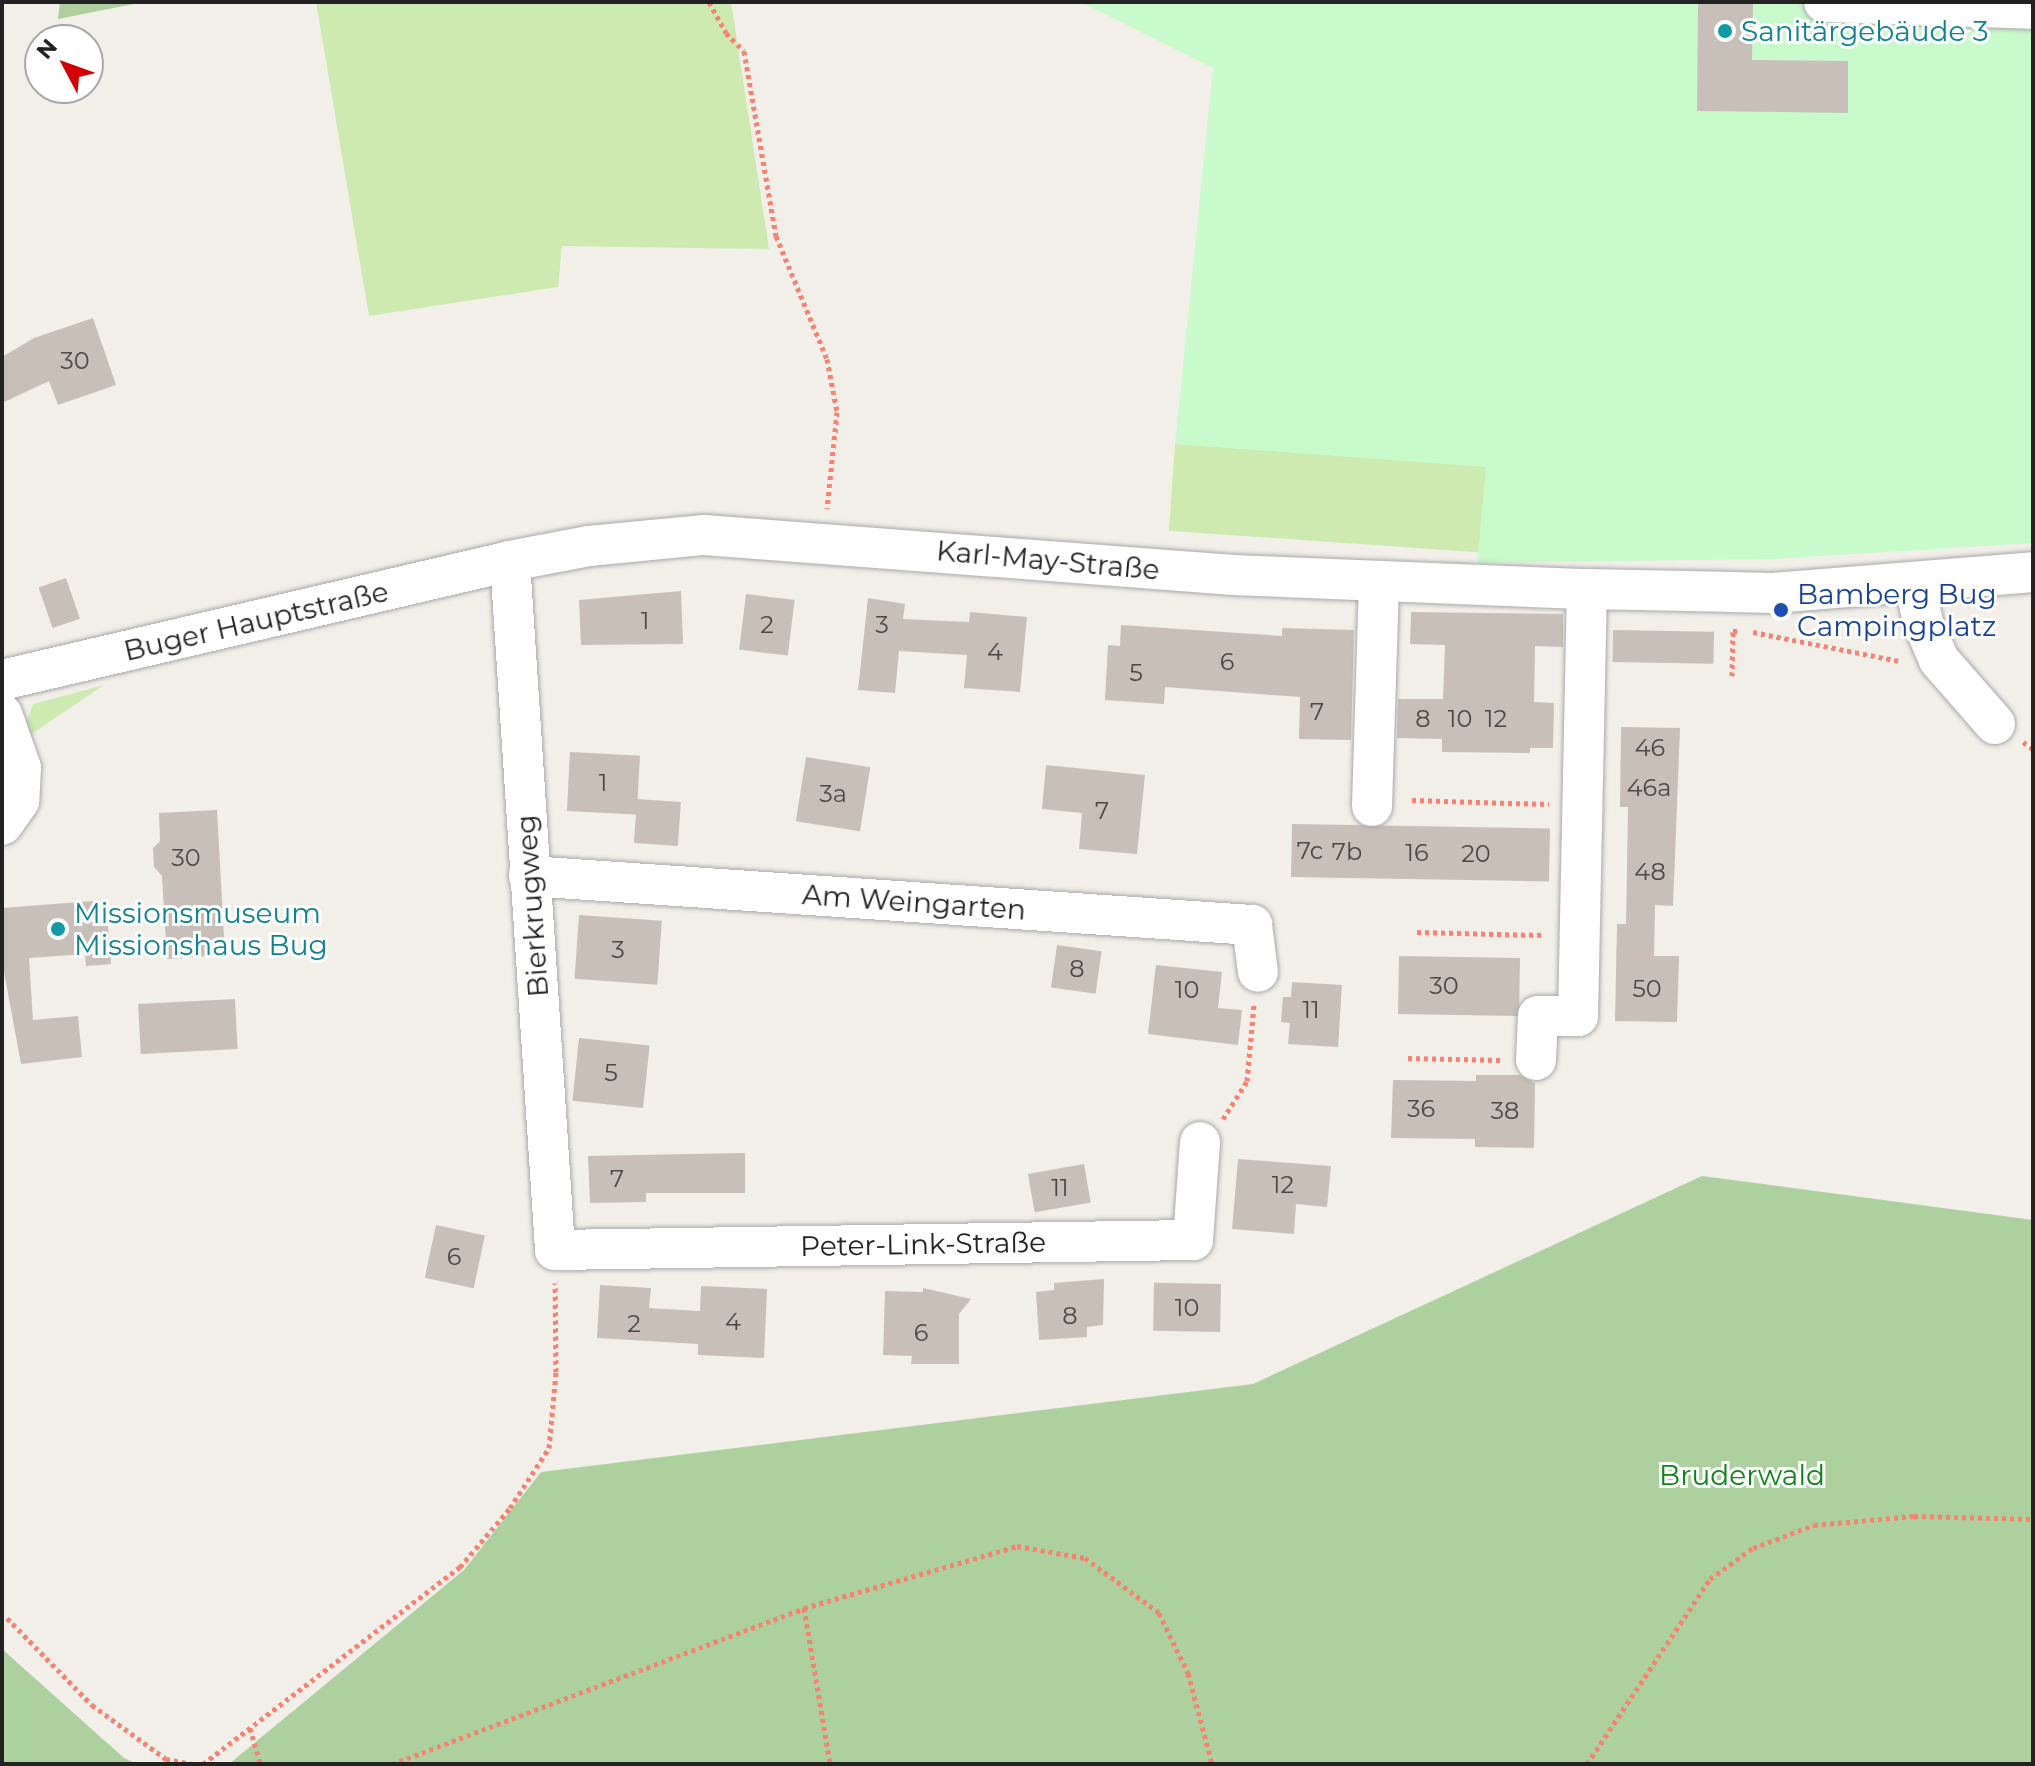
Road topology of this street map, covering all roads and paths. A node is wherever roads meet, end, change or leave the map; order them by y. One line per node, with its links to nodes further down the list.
1 (709, 2): 4 (path)
2 (1824, 2): 3 (street)
3 (2033, 9)
4 (822, 541): 5 (street, Karl-May-Straße); 7 (street, Karl-May-Straße)
5 (510, 561): 12 (street, Buger Hauptstraße); 19 (street, Bierkrugweg)
6 (2033, 572): 8 (street, Karl-May-Straße)
7 (1379, 581): 9 (street, Karl-May-Straße); 17 (street)
8 (1915, 585): 9 (street, Karl-May-Straße); 10 (street)
9 (1587, 589): 16 (street)
10 (1939, 660): 11 (path); 14 (street)
11 (1732, 676)
12 (2, 680)
13 (2, 714): 18 (street)
14 (1995, 724)
15 (1412, 800): 16 (path)
16 (1582, 805): 21 (street)
17 (1372, 806)
18 (11, 813)
19 (529, 876): 22 (street, Am Weingarten); 26 (street, Bierkrugweg)
20 (1417, 932): 21 (path)
21 (1580, 935): 24 (street)
22 (1258, 972): 25 (path)
23 (1408, 1058): 24 (path)
24 (1536, 1060)
25 (1200, 1142): 26 (street, Peter-Link-Straße)
26 (555, 1250): 30 (path)
27 (2033, 1519): 37 (path)
28 (804, 1608): 34 (path); 35 (path); 36 (path)
29 (7, 1618): 31 (path)
30 (250, 1728): 32 (path); 33 (path)
31 (192, 1764)
32 (203, 1764)
33 (260, 1764)
34 (392, 1764)
35 (830, 1764)
36 (1212, 1764)
37 (1587, 1764)

